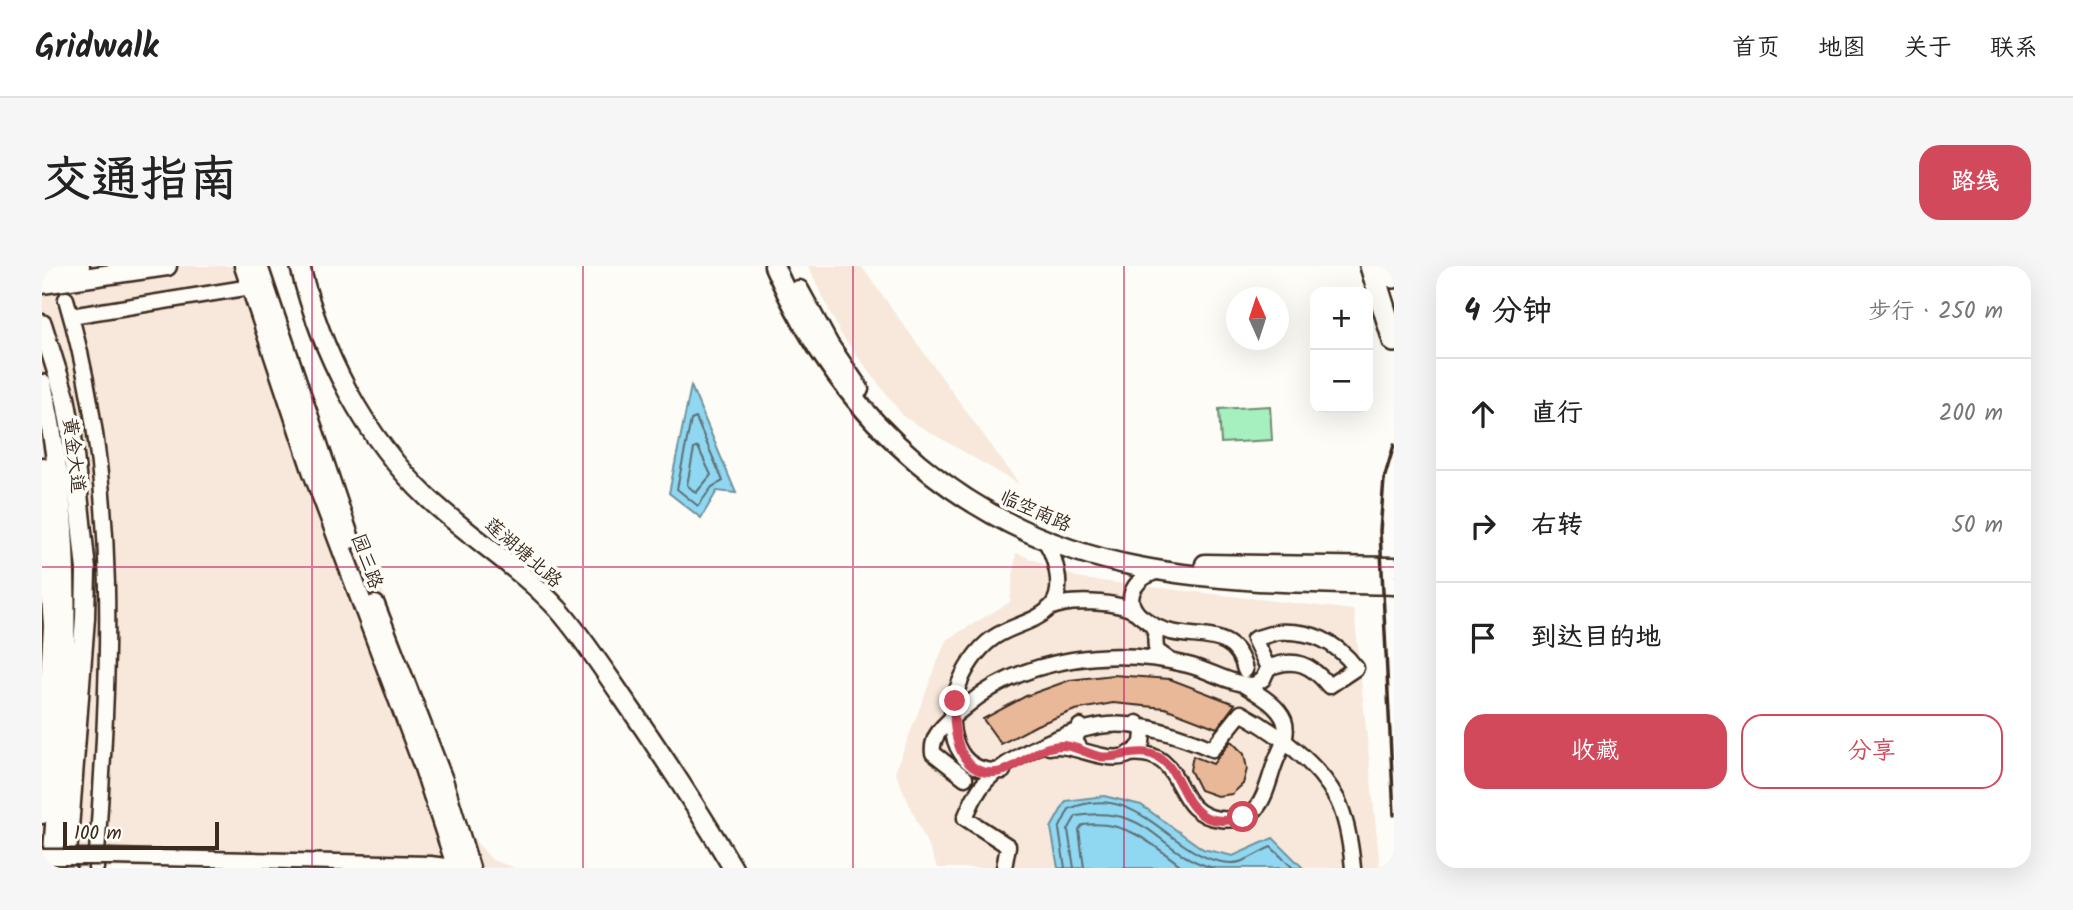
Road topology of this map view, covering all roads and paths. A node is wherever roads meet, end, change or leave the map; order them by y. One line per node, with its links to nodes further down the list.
1 (167, 266): 10 (main road)
2 (244, 266): 14 (main road, 园三路)
3 (258, 266): 45 (main road, 园三路)
4 (290, 266): 46 (main road, 莲湖塘北路)
5 (300, 266): 47 (main road, 莲湖塘北路)
6 (774, 266): 21 (main road, 临空南路)
7 (788, 266): 22 (main road, 临空南路)
8 (1371, 266): 18 (highway)
9 (1392, 266): 12 (highway)
10 (72, 271): 11 (main road); 13 (main road)
11 (42, 272)
12 (1394, 277)
13 (42, 284)
14 (251, 287): 16 (street); 44 (main road, 园三路)
15 (66, 299): 16 (street)
16 (71, 316): 43 (street)
17 (42, 324): 42 (main road)
18 (1394, 341)
19 (42, 384): 41 (main road, 黄金大道)
20 (42, 467): 39 (main road, 黄金大道)
21 (1043, 538): 23 (main road, 临空南路); 25 (street)
22 (1394, 567)
23 (1160, 570): 24 (main road, 临空南路); 26 (street)
24 (1394, 585)
25 (1047, 609): 26 (street); 31 (street)
26 (1143, 617): 27 (street); 29 (street)
27 (1169, 660): 29 (street); 31 (street)
28 (1266, 673): 28 (street); 29 (street); 30 (street)
29 (1242, 676): 30 (street)
30 (1269, 702): 34 (street)
31 (948, 722): 37 (street); 38 (street)
32 (1143, 733): 33 (street); 34 (street); 35 (street); 36 (street)
33 (1071, 738): 35 (street); 37 (street)
34 (1285, 740): 36 (street); 49 (street)
35 (1127, 754): 36 (street)
36 (1154, 756)
37 (999, 771): 48 (street)
38 (965, 778)
39 (42, 814)
40 (42, 857): 44 (street, bridge)
41 (52, 868)
42 (66, 868)
43 (96, 868)
44 (458, 868)
45 (470, 868)
46 (721, 868)
47 (733, 868)
48 (1004, 868)
49 (1353, 868)

